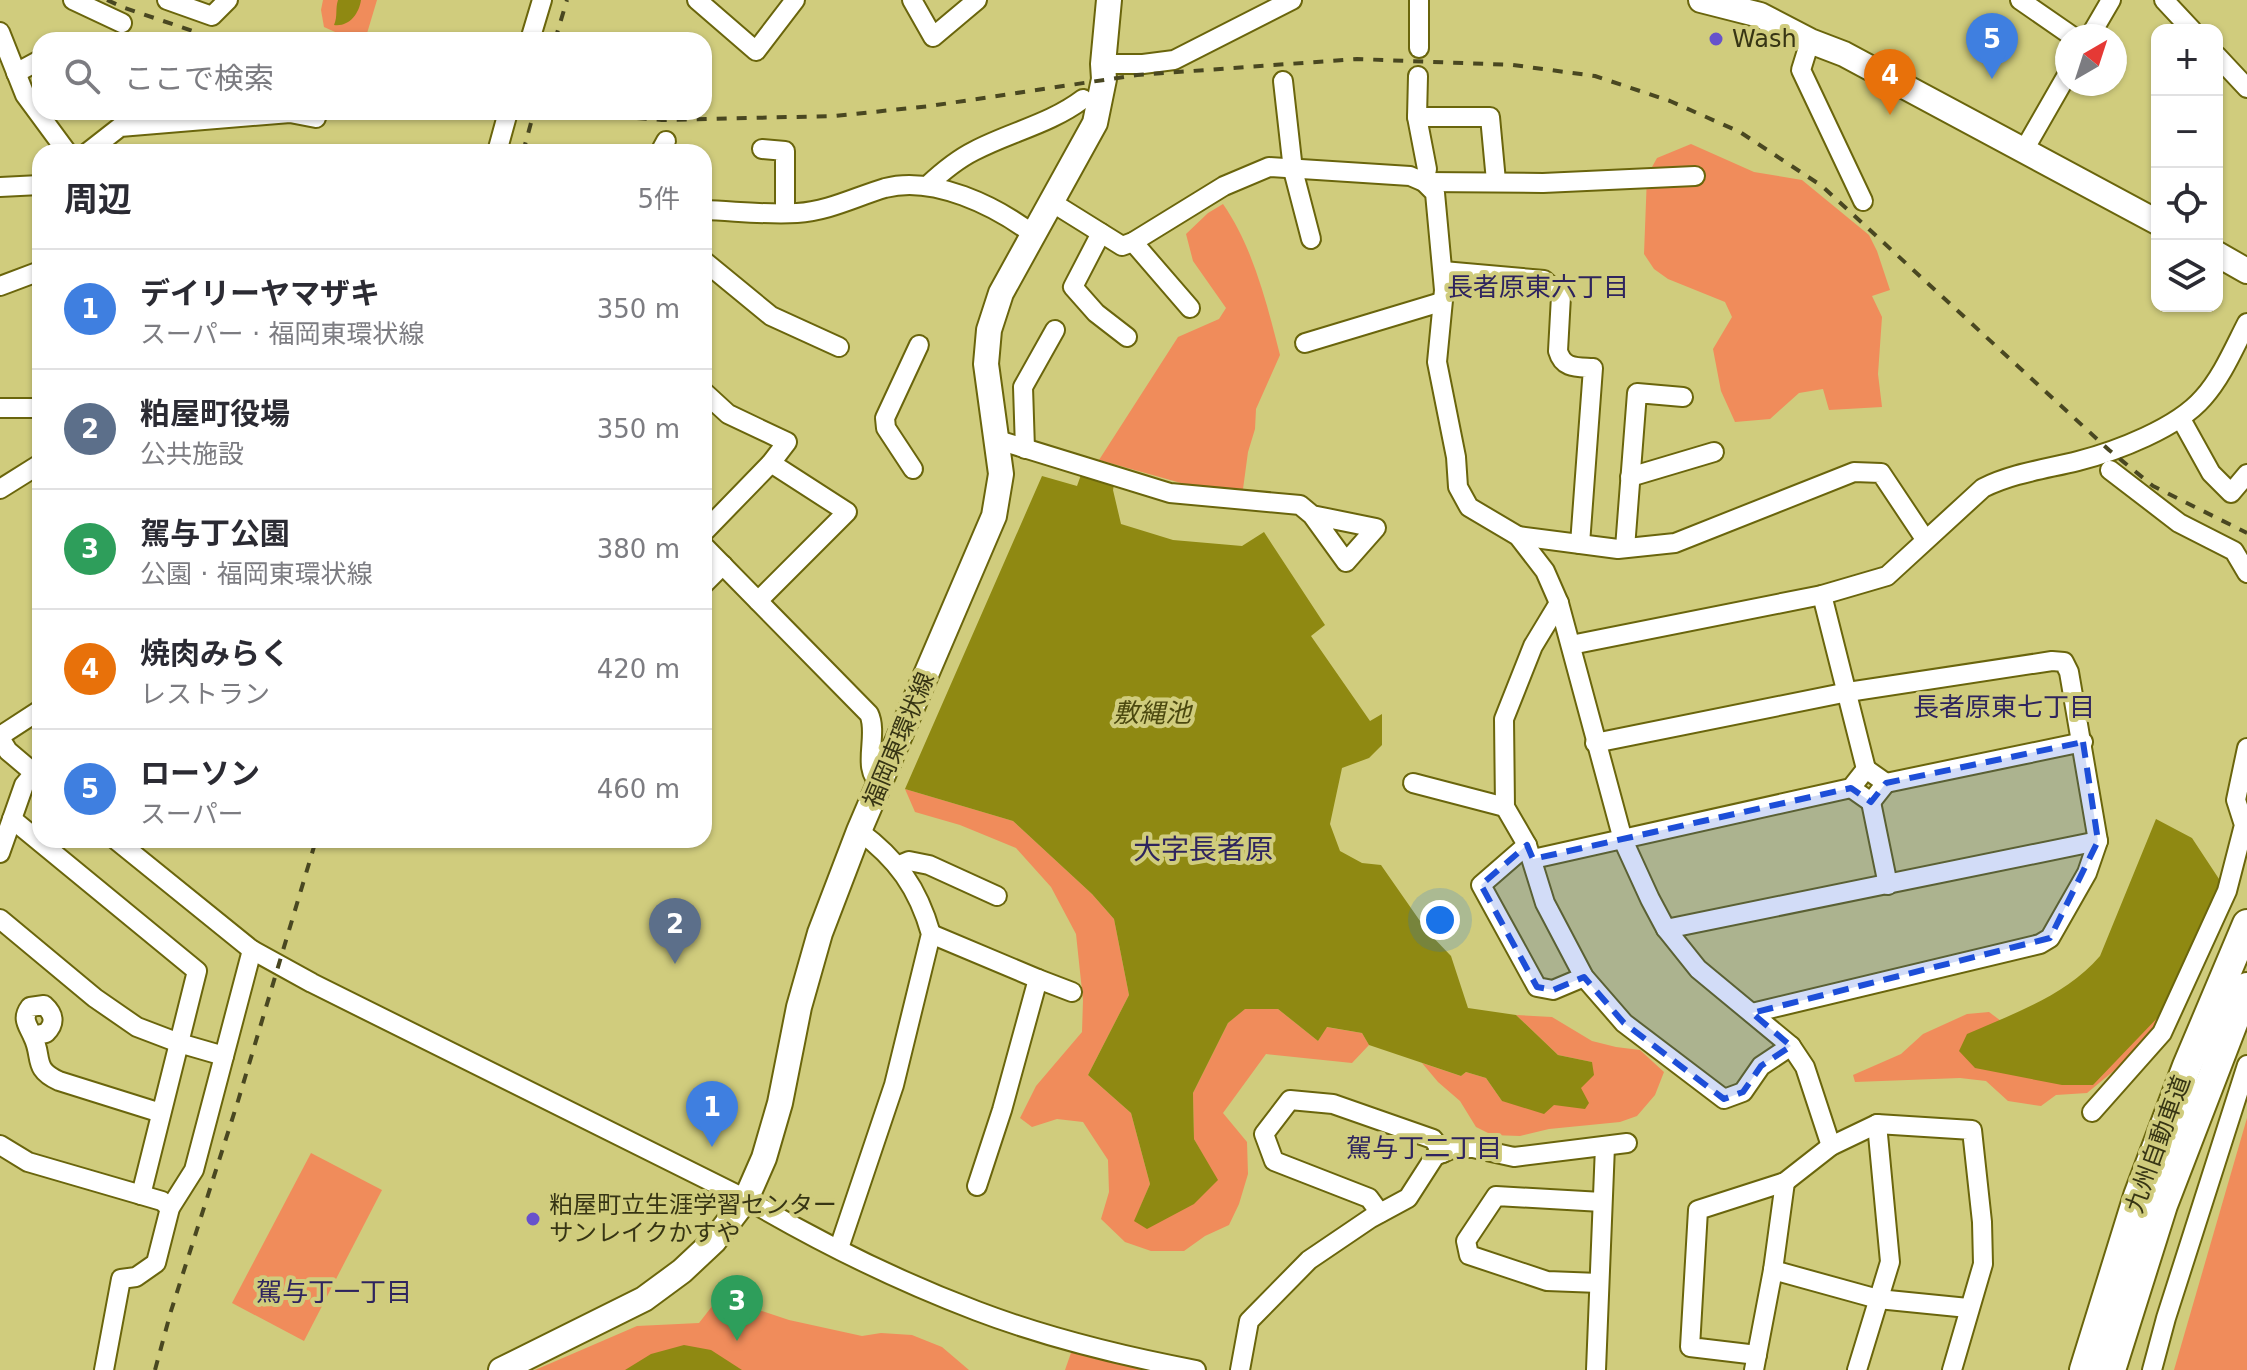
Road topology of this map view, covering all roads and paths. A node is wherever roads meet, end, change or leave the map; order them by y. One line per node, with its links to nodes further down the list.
1 (73, 0): 16 (street)
2 (167, 0): 3 (street)
3 (228, 0)
4 (542, 0): 21 (street)
5 (697, 0): 6 (street)
6 (795, 0)
7 (912, 0): 8 (street)
8 (977, 0)
9 (1109, 0): 26 (main road, 福岡東環状線)
10 (1292, 0): 26 (street)
11 (1419, 0): 23 (street)
12 (1701, 0): 22 (main road)
13 (2020, 0): 17 (street)
14 (2111, 0): 18 (street)
15 (2164, 0): 19 (street)
16 (122, 23)
17 (2055, 24)
18 (2097, 24)
19 (2186, 24)
20 (0, 32): 27 (street)
21 (532, 32)
22 (1810, 41): 42 (main road); 50 (street)
23 (1419, 48)
24 (2223, 62): 30 (street)
25 (32, 64): 27 (street)
26 (1103, 64): 51 (main road, 福岡東環状線)
27 (16, 73): 33 (street)
28 (1418, 76): 34 (street)
29 (1283, 81): 43 (street)
30 (2247, 88)
31 (2055, 96): 42 (street)
32 (1083, 99): 48 (street)
33 (32, 102)
34 (1417, 117): 45 (street); 46 (street)
35 (48, 120): 38 (street)
36 (205, 120): 39 (street)
37 (506, 120): 40 (street)
38 (62, 144)
39 (98, 144)
40 (499, 144)
41 (762, 149): 52 (street)
42 (2024, 150): 54 (main road)
43 (1293, 170): 46 (street); 57 (street); 58 (street)
44 (1695, 176): 45 (street)
45 (1496, 181): 46 (street)
46 (1424, 182): 61 (street)
47 (32, 185): 49 (street)
48 (928, 185): 52 (street); 56 (street)
49 (0, 187)
50 (1863, 201)
51 (1053, 203): 55 (street); 56 (main road, 福岡東環状線)
52 (785, 213): 53 (street)
53 (712, 215)
54 (2151, 219)
55 (1101, 233): 58 (street); 69 (street)
56 (1034, 235): 78 (main road, 福岡東環状線)
57 (1311, 239)
58 (1133, 242): 66 (street)
59 (2223, 257): 62 (main road)
60 (712, 268): 72 (street)
61 (1443, 271): 65 (street); 92 (street)
62 (2247, 271)
63 (32, 279): 64 (street)
64 (0, 286)
65 (1441, 302): 70 (street); 90 (street)
66 (1190, 308)
67 (2247, 323): 77 (street)
68 (1055, 330): 79 (street)
69 (1127, 337)
70 (1305, 343)
71 (919, 345): 83 (street)
72 (839, 347)
73 (1683, 397): 86 (street)
74 (712, 399): 81 (street)
75 (0, 408): 76 (street)
76 (32, 408)
77 (2181, 419): 85 (street); 91 (street)
78 (998, 440): 79 (street); 113 (main road, 福岡東環状線)
79 (1025, 449): 88 (street)
80 (1714, 452): 86 (street)
81 (771, 463): 89 (street); 99 (street)
82 (32, 469): 87 (street)
83 (913, 469)
84 (2110, 470): 96 (street)
85 (2247, 474)
86 (1630, 477): 93 (street)
87 (0, 489)
88 (1312, 515)
89 (712, 524)
90 (1518, 536): 92 (street); 100 (street)
91 (1925, 539): 93 (street); 98 (street)
92 (1580, 544): 93 (street)
93 (1625, 548)
94 (712, 554): 95 (street)
95 (723, 565): 97 (street); 99 (street)
96 (2247, 573)
97 (712, 576)
98 (1822, 595): 101 (street); 102 (street)
99 (758, 601): 113 (street)
100 (1559, 603): 101 (street); 116 (street)
101 (1571, 645): 106 (street)
102 (1848, 692): 105 (street); 106 (street); 108 (street)
103 (32, 715): 104 (street)
104 (0, 737): 109 (street)
105 (2083, 742): 112 (street); 121 (street)
106 (1595, 743): 120 (street)
107 (2247, 748): 144 (street)
108 (1866, 769): 112 (street); 114 (street)
109 (32, 771)
110 (32, 779): 117 (street)
111 (1413, 783): 116 (street)
112 (1886, 783): 115 (street)
113 (881, 784): 118 (main road, 福岡東環状線)
114 (1851, 788): 115 (street); 120 (street)
115 (1871, 802): 127 (street)
116 (1505, 807): 124 (street)
117 (12, 819): 119 (street); 125 (street)
118 (859, 831): 126 (street); 155 (main road, 福岡東環状線)
119 (32, 835)
120 (1623, 840): 124 (street); 131 (street)
121 (2098, 841): 127 (street); 138 (street)
122 (47, 848): 140 (street)
123 (126, 848): 133 (street)
124 (1530, 852): 134 (street); 134 (street)
125 (0, 853)
126 (897, 866): 128 (street); 132 (street)
127 (1888, 885): 131 (street)
128 (997, 896)
129 (0, 919): 140 (street)
130 (2247, 924): 172 (highway, 九州自動車道)
131 (1666, 929): 138 (street)
132 (931, 934): 135 (street); 159 (street)
133 (252, 950): 142 (street); 155 (street)
134 (1584, 977): 141 (street)
135 (1038, 979): 137 (street); 153 (street)
136 (2247, 987): 173 (highway, 九州自動車道)
137 (1072, 992)
138 (1752, 1013): 141 (street)
139 (33, 1036): 145 (street)
140 (179, 1043): 142 (street); 145 (street)
141 (1791, 1046): 150 (street)
142 (224, 1056): 157 (street)
143 (2247, 1065): 174 (street)
144 (2092, 1112)
145 (161, 1113): 154 (street)
146 (1877, 1124): 150 (street); 162 (street); 163 (street)
147 (1627, 1143): 149 (street)
148 (0, 1145): 154 (street)
149 (1605, 1146): 151 (street); 156 (street)
150 (1831, 1146): 152 (street)
151 (1443, 1153): 158 (street); 158 (street)
152 (1785, 1182): 160 (street); 164 (street)
153 (977, 1186)
154 (141, 1195): 157 (street)
155 (746, 1199): 159 (street); 166 (main road, 福岡東環状線)
156 (1602, 1202): 161 (street); 161 (street)
157 (170, 1208): 165 (street)
158 (1380, 1213): 168 (street)
159 (839, 1248): 167 (street)
160 (1773, 1270): 162 (street); 164 (street)
161 (1599, 1283): 169 (street)
162 (1878, 1299): 163 (street); 170 (street)
163 (1968, 1308): 171 (street)
164 (1755, 1362)
165 (104, 1370)
166 (501, 1370)
167 (1196, 1370)
168 (1240, 1370)
169 (1596, 1370)
170 (1857, 1370)
171 (1952, 1370)
172 (2084, 1370)
173 (2111, 1370)
174 (2152, 1370)

